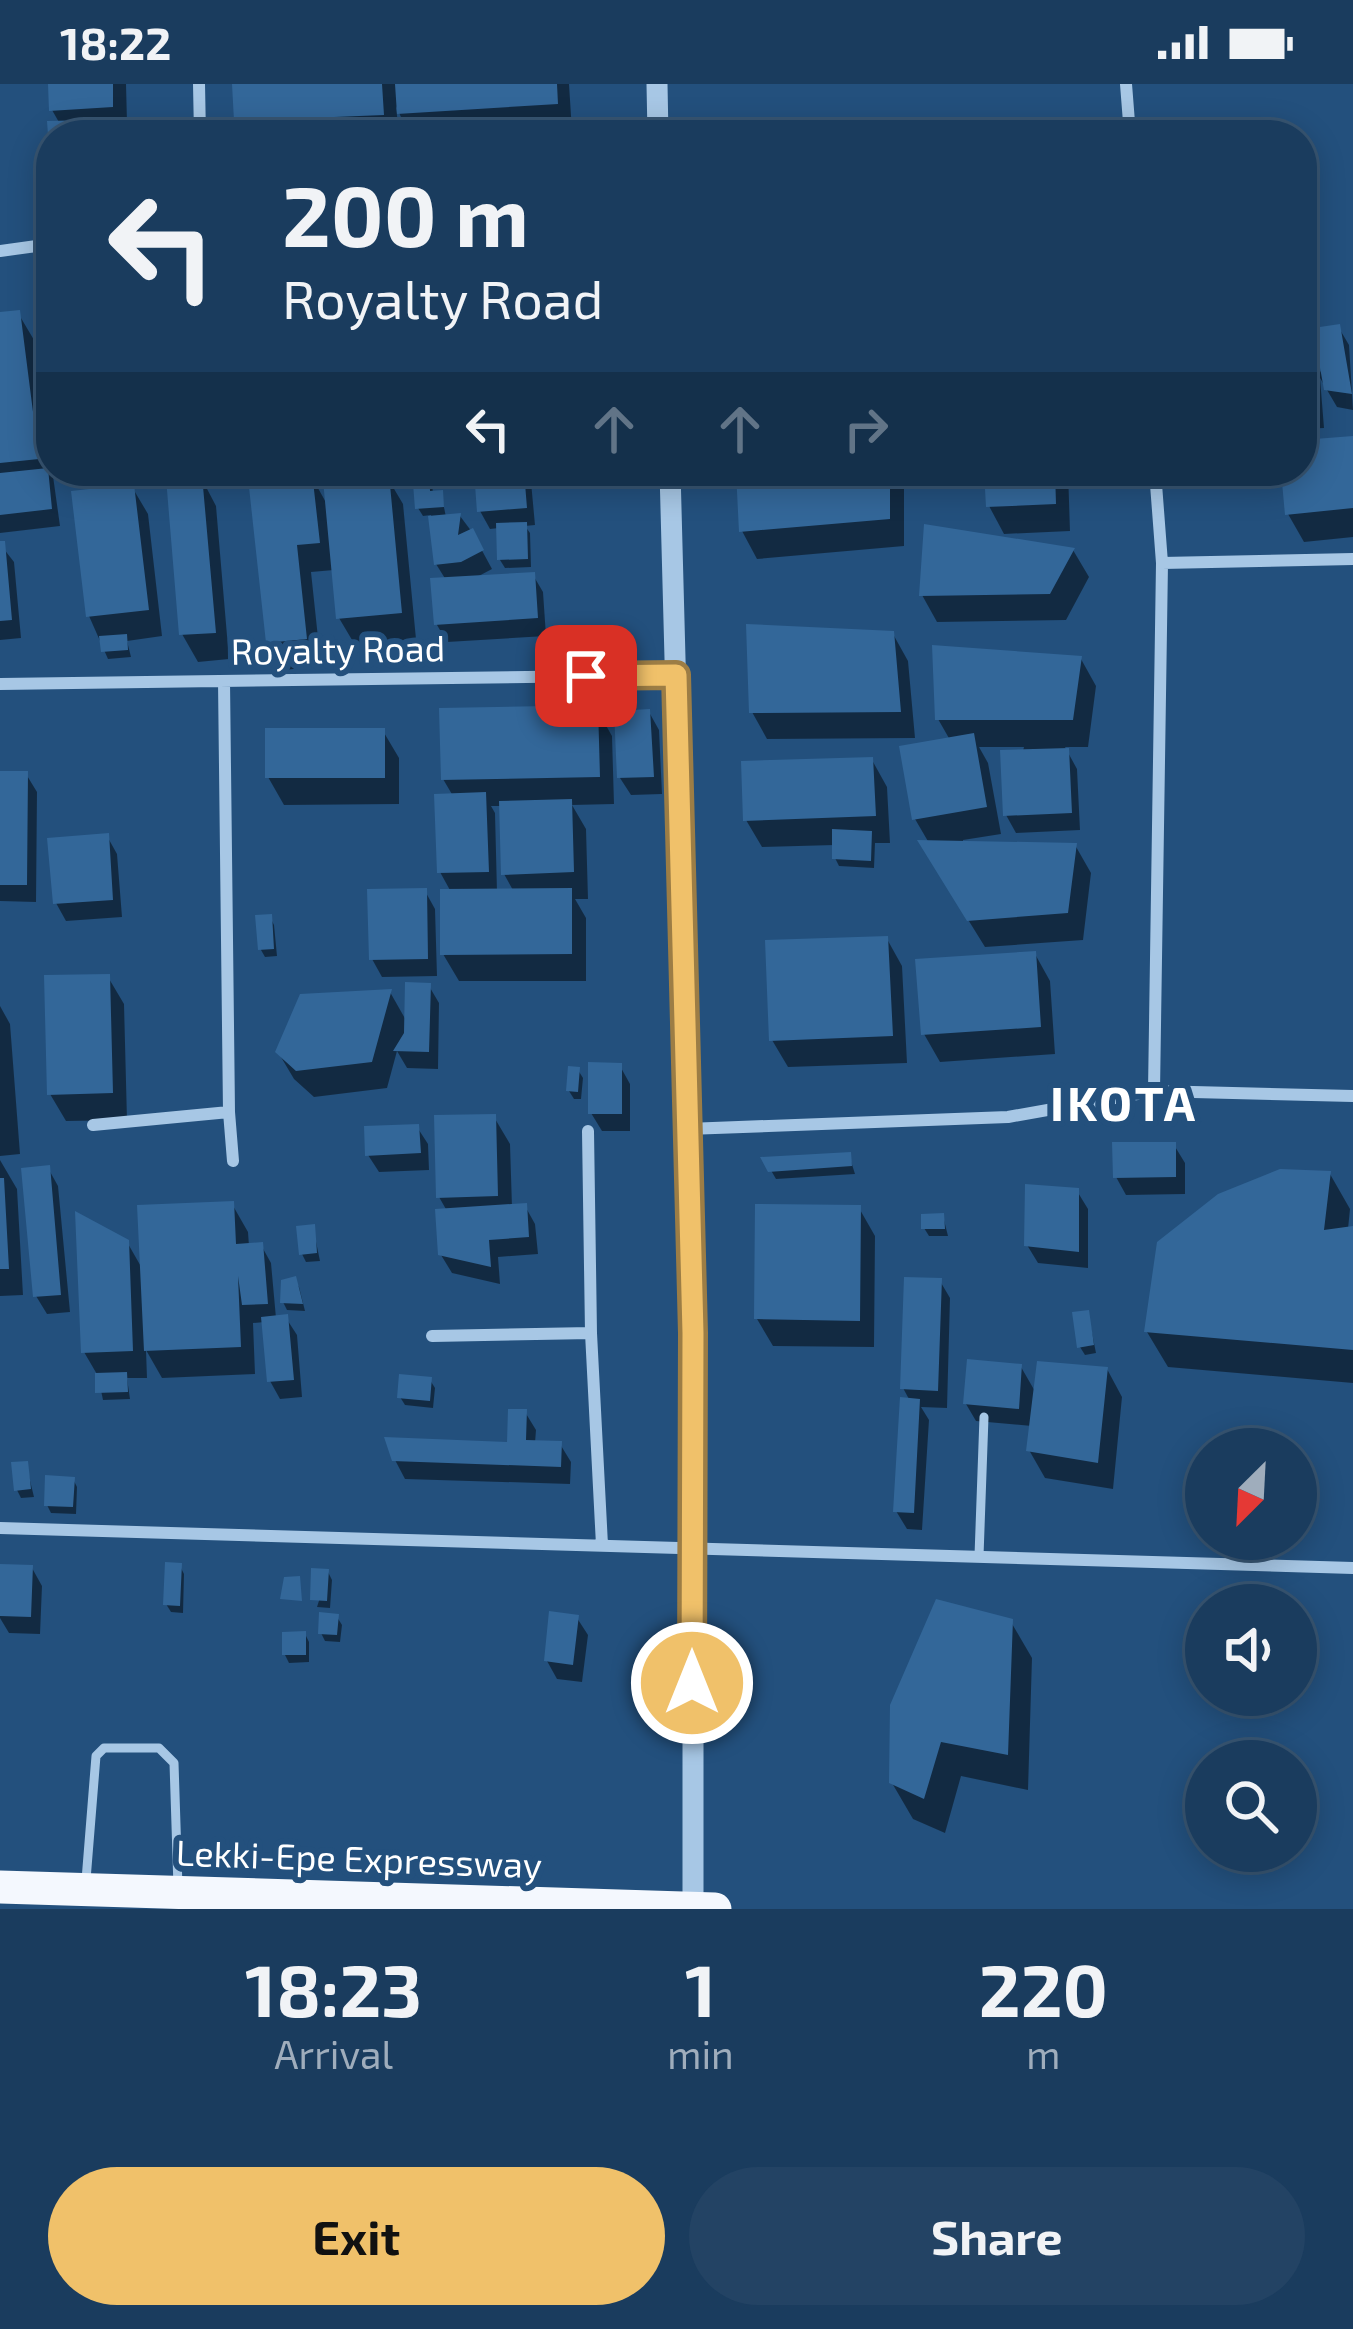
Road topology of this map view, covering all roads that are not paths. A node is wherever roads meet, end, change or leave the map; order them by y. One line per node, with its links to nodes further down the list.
1 (199, 84): 4 (street)
2 (656, 84): 5 (street)
3 (1126, 84): 6 (street)
4 (200, 120)
5 (657, 120)
6 (1129, 120)
7 (36, 246): 8 (street)
8 (0, 251)
9 (670, 486): 13 (street)
10 (1156, 486): 12 (street)
11 (1353, 559): 12 (street)
12 (1162, 563): 16 (street)
13 (676, 675): 14 (street, Royalty Road); 20 (street)
14 (224, 681): 15 (street, Royalty Road); 18 (street)
15 (0, 684)
16 (1154, 1091): 17 (street); 20 (street)
17 (1353, 1096)
18 (229, 1112): 19 (street); 22 (street)
19 (93, 1125)
20 (687, 1129): 28 (street)
21 (588, 1131): 23 (street)
22 (233, 1161)
23 (591, 1333): 24 (street); 27 (street)
24 (432, 1336)
25 (984, 1418): 29 (lane)
26 (0, 1528): 27 (street)
27 (602, 1545): 28 (street)
28 (692, 1548): 29 (street); 34 (street)
29 (979, 1556): 30 (street)
30 (1353, 1568)
31 (0, 1887): 32 (highway, Lekki-Epe Expressway)
32 (86, 1890): 33 (highway, Lekki-Epe Expressway); 33 (lane)
33 (178, 1892): 34 (highway, Lekki-Epe Expressway)
34 (693, 1908): 35 (highway, Lekki-Epe Expressway)
35 (715, 1909)

